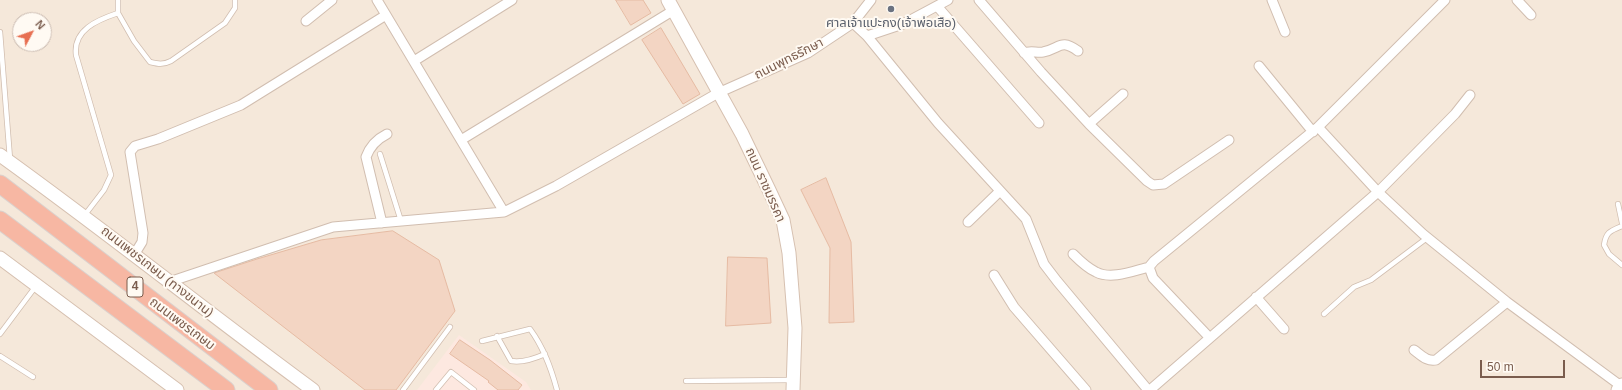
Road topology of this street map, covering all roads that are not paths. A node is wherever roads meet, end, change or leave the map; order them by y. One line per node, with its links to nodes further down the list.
1 (118, 0): 14 (lane)
2 (235, 0): 14 (lane)
3 (332, 0): 17 (street)
4 (377, 0): 16 (street)
5 (512, 0): 24 (street)
6 (871, 0): 18 (street, ถนนพุทธรักษา)
7 (948, 0): 13 (street)
8 (979, 0): 23 (street)
9 (1272, 0): 20 (street)
10 (1445, 0): 31 (street)
11 (1517, 0): 15 (street)
12 (671, 5): 26 (main road, ถนน ราชมรรคา); 33 (street)
13 (937, 6): 21 (street); 29 (street)
14 (118, 13): 42 (lane)
15 (1531, 14)
16 (386, 15): 24 (street); 51 (street)
17 (306, 21)
18 (853, 23): 21 (street); 26 (street, ถนนพุทธรักษา)
19 (0, 32): 36 (lane)
20 (1285, 32)
21 (867, 36): 38 (street)
22 (1078, 51): 23 (street)
23 (1024, 53): 30 (street)
24 (414, 61): 33 (street)
25 (1259, 66): 31 (street)
26 (718, 93): 41 (street, ถนนพุทธรักษา); 73 (main road, ถนน ราชมรรคา)
27 (1123, 94): 30 (street)
28 (1470, 95): 39 (street)
29 (1039, 123)
30 (1089, 124): 34 (street)
31 (1316, 129): 39 (street); 54 (street)
32 (387, 134): 46 (street)
33 (461, 140): 41 (street)
34 (1228, 140)
35 (380, 154): 44 (lane)
36 (5, 159): 42 (main road, ถนนเพชรเกษม (ทางขนาน) / 4)
37 (0, 184): 78 (highway, ถนนเพชรเกษม / 4)
38 (1000, 191): 45 (street); 85 (street)
39 (1378, 192): 49 (street); 58 (street)
40 (1618, 204): 47 (lane)
41 (504, 212): 44 (street)
42 (84, 216): 51 (main road, ถนนเพชรเกษม (ทางขนาน) / 4)
43 (0, 220): 70 (highway, ถนนเพชรเกษม / 4)
44 (401, 221): 46 (street)
45 (968, 222)
46 (382, 223): 56 (street)
47 (1622, 223)
48 (1622, 226): 53 (lane)
49 (1427, 238): 59 (street); 60 (lane)
50 (1073, 254): 54 (street)
51 (134, 255): 56 (main road, ถนนเพชรเกษม (ทางขนาน) / 4)
52 (2, 263): 57 (main road)
53 (1622, 265)
54 (1149, 267): 65 (street)
55 (994, 275): 84 (street)
56 (169, 282): 79 (main road, ถนนเพชรเกษม (ทางขนาน) / 4)
57 (37, 285): 63 (lane); 75 (main road)
58 (1256, 297): 62 (street); 65 (street)
59 (1507, 302): 67 (street); 74 (street)
60 (1324, 314)
61 (450, 327): 80 (lane)
62 (1284, 329)
63 (0, 334)
64 (497, 336): 66 (lane); 68 (lane); 68 (lane)
65 (1209, 338): 85 (street)
66 (482, 340)
67 (1414, 350)
68 (545, 354): 83 (lane)
69 (0, 356): 71 (lane)
70 (193, 365): 76 (highway); 77 (highway, ถนนเพชรเกษม / 4)
71 (33, 377)
72 (686, 381): 73 (lane)
73 (793, 385)
74 (1620, 387)
75 (177, 390)
76 (210, 390)
77 (226, 390)
78 (269, 390)
79 (313, 390)
80 (403, 390)
81 (436, 390): 82 (lane)
82 (474, 390)
83 (557, 390)
84 (1086, 390)
85 (1149, 390)

